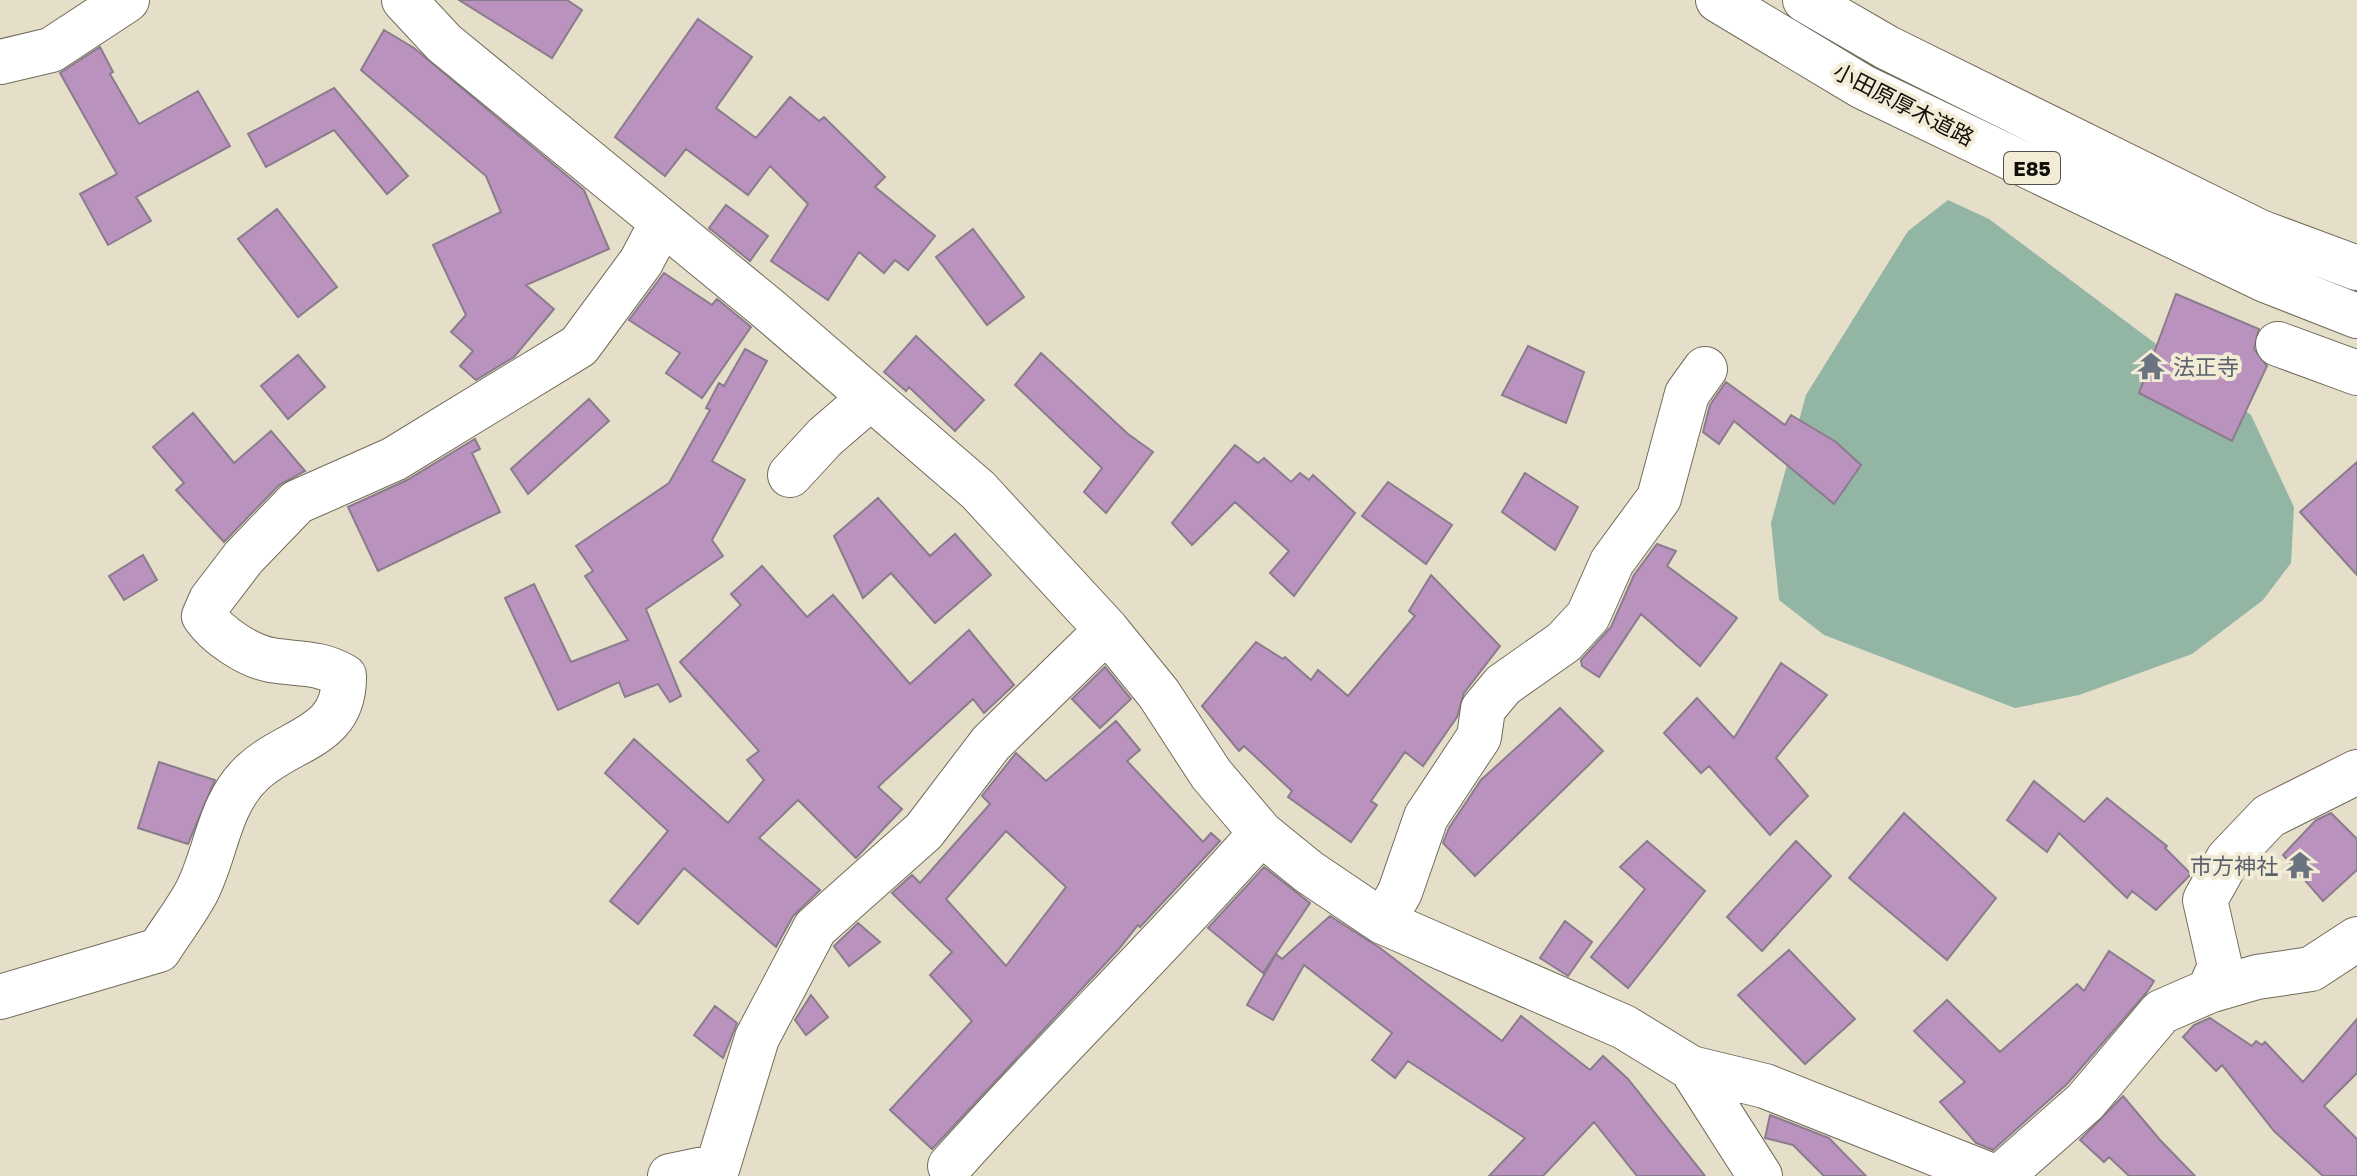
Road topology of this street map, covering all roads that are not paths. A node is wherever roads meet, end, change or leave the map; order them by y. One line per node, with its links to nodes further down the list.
1 (127, 0): 5 (main road)
2 (404, 0): 6 (main road)
3 (1718, 0): 8 (main road, 小田原厚木道路 / E85)
4 (1805, 0): 7 (main road, 小田原厚木道路 / E85)
5 (0, 62)
6 (661, 224): 12 (main road); 20 (main road)
7 (2357, 268)
8 (2357, 316)
9 (2278, 344): 11 (main road)
10 (1705, 369): 17 (main road)
11 (2357, 373)
12 (869, 399): 13 (main road); 14 (main road)
13 (790, 475)
14 (1107, 630): 16 (main road); 23 (main road)
15 (2357, 772): 19 (main road)
16 (1261, 833): 17 (main road); 22 (main road)
17 (1383, 922): 21 (main road)
18 (2357, 939): 19 (main road)
19 (2209, 991): 26 (main road)
20 (0, 997)
21 (1691, 1068): 24 (main road); 25 (main road)
22 (950, 1166)
23 (670, 1176)
24 (1760, 1176)
25 (1992, 1176)
26 (2001, 1176)

